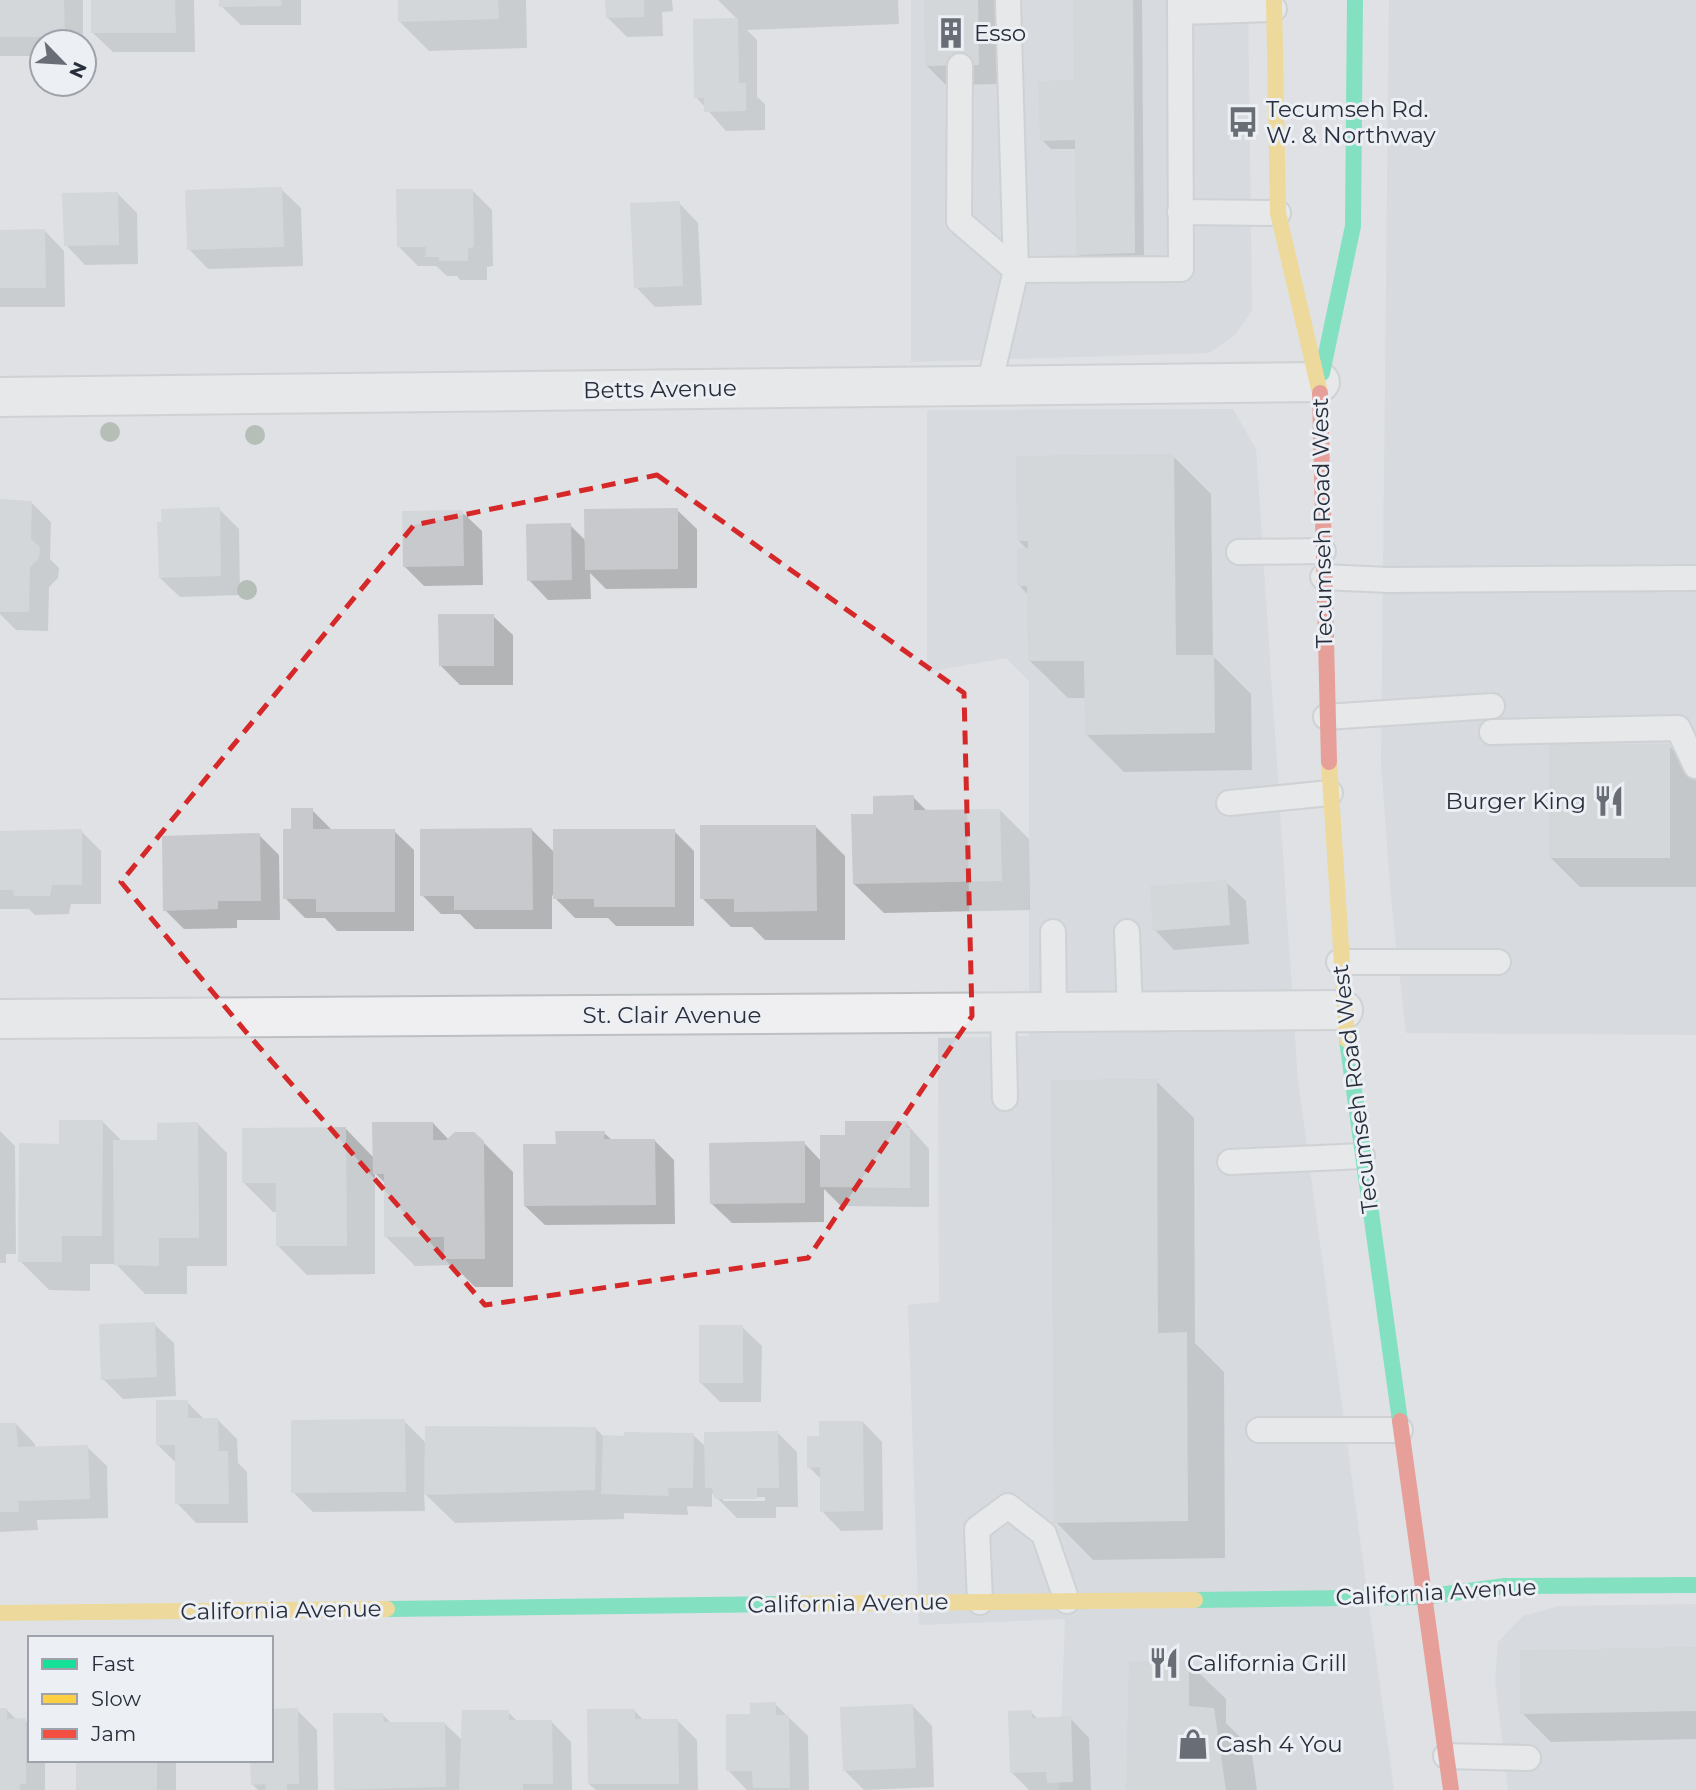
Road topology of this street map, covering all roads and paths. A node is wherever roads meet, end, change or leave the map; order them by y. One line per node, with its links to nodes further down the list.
1 (1008, 0): 8 (lane)
2 (1355, 0): 9 (main road, Tecumseh Road West)
3 (1274, 5): 4 (lane); 7 (main road, Tecumseh Road West)
4 (1180, 6): 6 (lane)
5 (960, 65): 8 (lane)
6 (1180, 212): 7 (lane); 8 (lane)
7 (1278, 213): 9 (main road, Tecumseh Road West)
8 (1016, 270): 10 (lane)
9 (1320, 382): 10 (street, Betts Avenue); 12 (main road, Tecumseh Road West)
10 (989, 386): 11 (street, Betts Avenue)
11 (0, 397)
12 (1323, 551): 13 (lane); 14 (main road, Tecumseh Road West)
13 (1239, 552)
14 (1323, 577): 15 (lane); 17 (main road, Tecumseh Road West)
15 (1696, 578)
16 (1492, 706): 17 (lane)
17 (1325, 717): 20 (main road, Tecumseh Road West)
18 (1492, 732): 19 (lane)
19 (1696, 766)
20 (1330, 793): 21 (lane); 24 (main road, Tecumseh Road West)
21 (1229, 803)
22 (1053, 932): 28 (lane)
23 (1127, 932): 29 (lane)
24 (1339, 961): 25 (lane); 26 (main road, Tecumseh Road West)
25 (1498, 962)
26 (1343, 1010): 29 (street, St. Clair Avenue); 32 (main road, Tecumseh Road West)
27 (1003, 1012): 28 (street, St. Clair Avenue); 30 (street, St. Clair Avenue); 31 (lane)
28 (1054, 1012): 29 (street, St. Clair Avenue)
29 (1130, 1012)
30 (0, 1019)
31 (1004, 1098)
32 (1362, 1156): 33 (lane); 35 (main road, Tecumseh Road West)
33 (1230, 1162)
34 (1259, 1430): 35 (lane)
35 (1400, 1430): 37 (main road, Tecumseh Road West)
36 (1696, 1585): 37 (main road, California Avenue)
37 (1424, 1597): 38 (main road, California Avenue); 41 (main road, Tecumseh Road West)
38 (1067, 1601): 39 (main road, California Avenue); 39 (lane)
39 (980, 1602): 40 (main road, California Avenue)
40 (0, 1614)
41 (1446, 1756): 42 (lane); 43 (main road, Tecumseh Road West)
42 (1528, 1758)
43 (1451, 1790)

